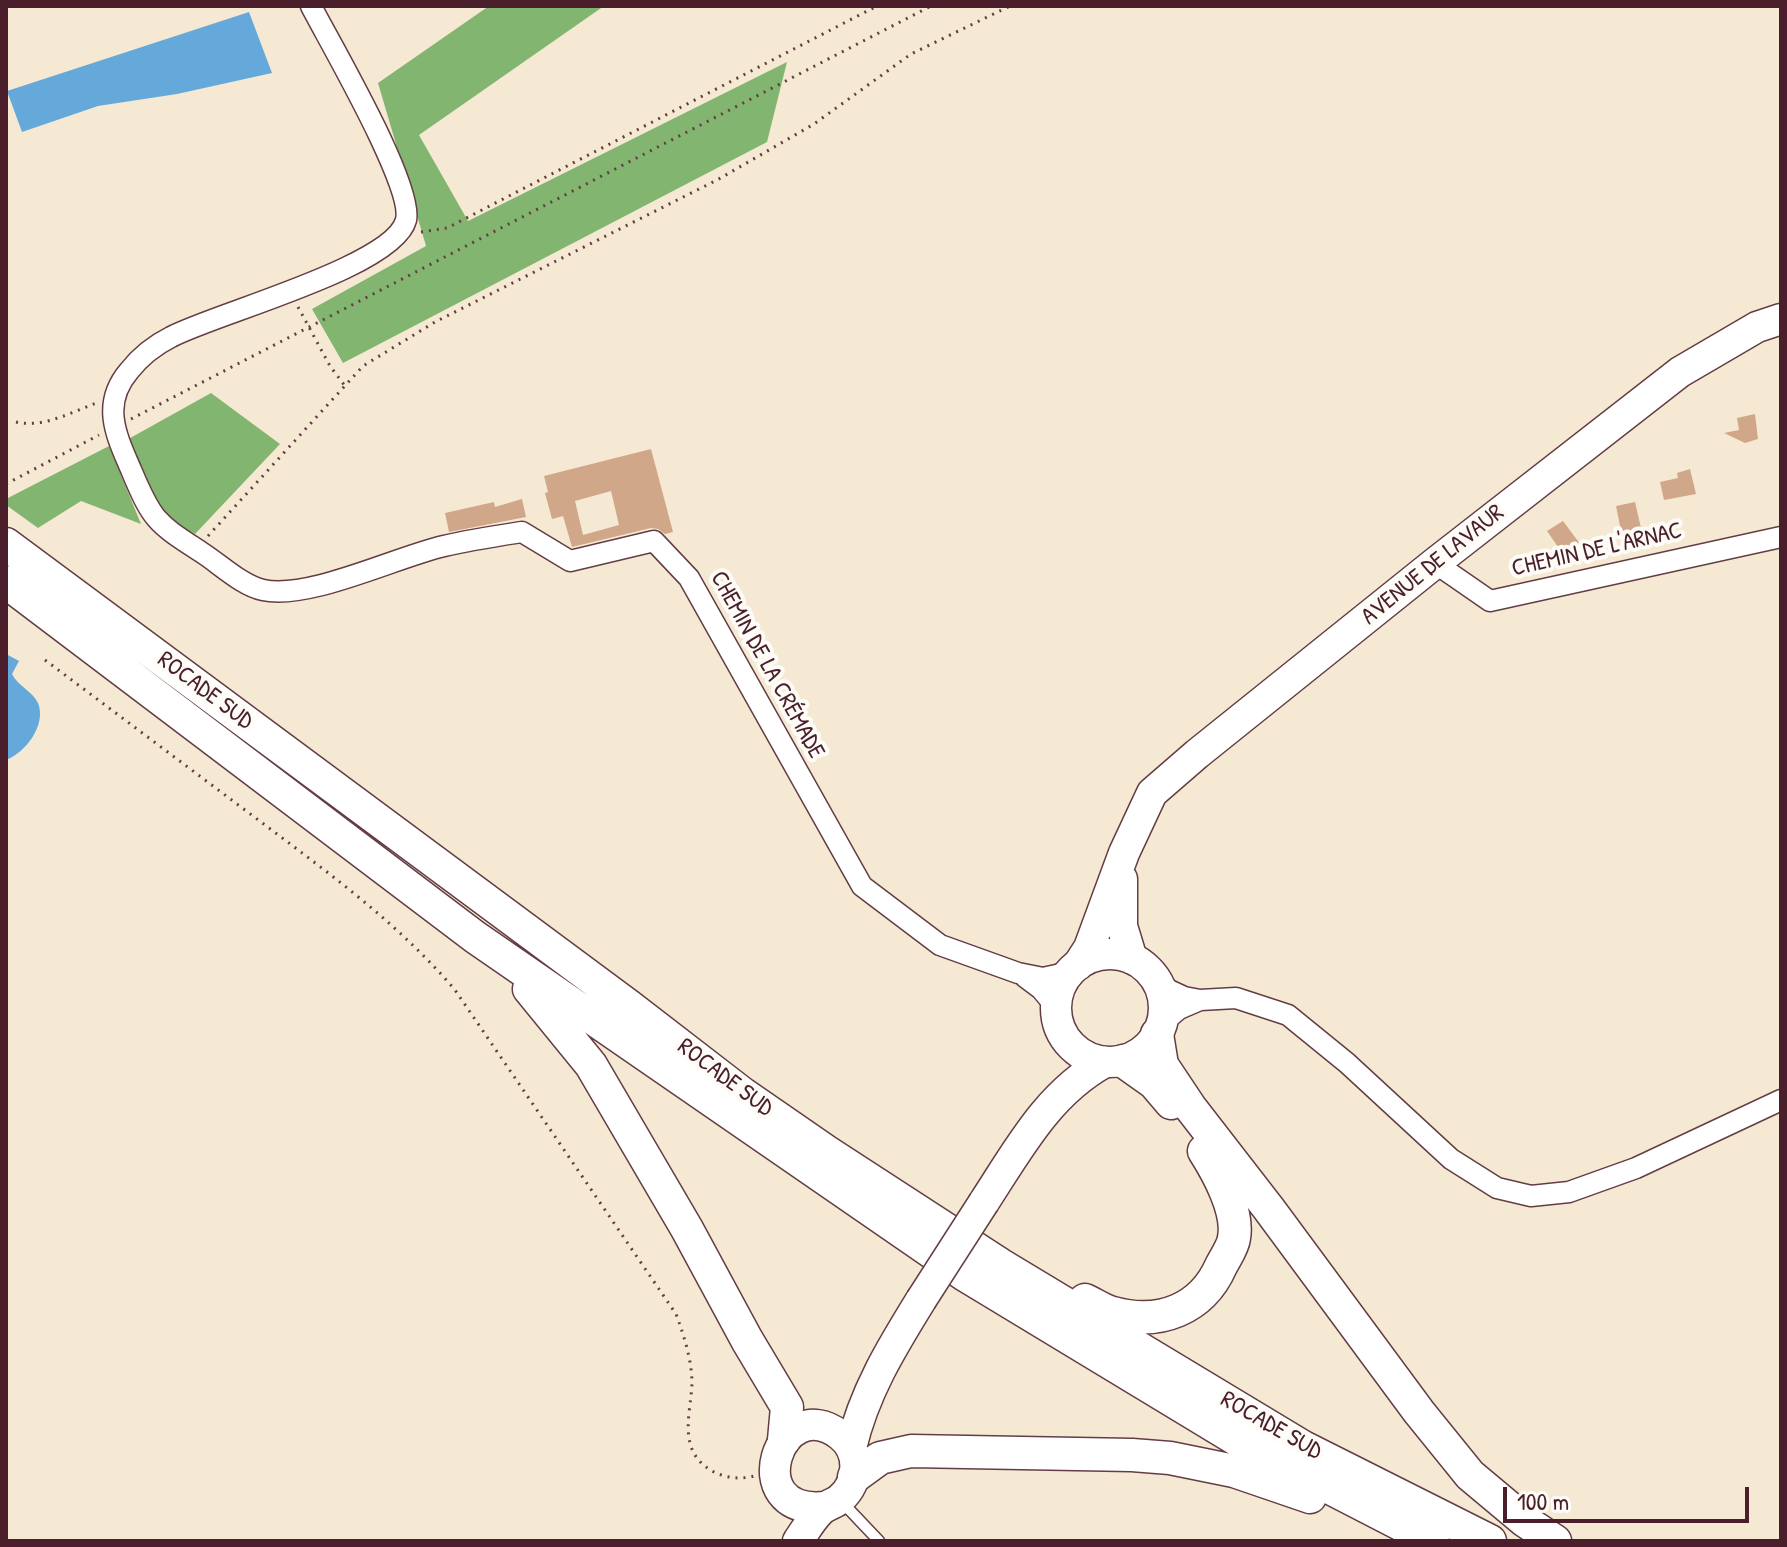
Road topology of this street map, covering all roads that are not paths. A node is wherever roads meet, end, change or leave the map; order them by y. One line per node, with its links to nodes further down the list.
1 (311, 6): 13 (street, CHEMIN DE LA CRÉMADE)
2 (1781, 319): 6 (main road, AVENUE DE LAVAUR)
3 (6, 530): 7 (highway)
4 (1781, 537): 6 (street, CHEMIN DE L'ARNAC)
5 (6, 544): 7 (highway, ROCADE SUD)
6 (1435, 563): 9 (main road, AVENUE DE LAVAUR)
7 (37, 565): 20 (highway, ROCADE SUD)
8 (6, 582): 10 (highway, ROCADE SUD)
9 (1124, 853): 11 (main road, AVENUE DE LAVAUR); 12 (main road)
10 (475, 937): 22 (highway); 28 (highway, ROCADE SUD)
11 (1074, 968): 12 (main road); 13 (street); 15 (main road)
12 (1143, 968): 14 (street); 16 (main road)
13 (1018, 973): 15 (street)
14 (1200, 1000): 16 (street); 18 (street)
15 (1058, 1018): 17 (main road); 19 (main road)
16 (1159, 1029): 17 (main road); 30 (highway)
17 (1114, 1062): 19 (main road); 20 (highway)
18 (1781, 1100)
19 (1035, 1123): 21 (main road, bridge)
20 (1001, 1265): 29 (highway, ROCADE SUD)
21 (884, 1360): 22 (main road); 24 (main road)
22 (797, 1433): 23 (main road); 24 (main road)
23 (778, 1482): 24 (main road); 25 (main road)
24 (842, 1483): 26 (main road); 27 (lane); 28 (highway)
25 (782, 1541)
26 (798, 1541)
27 (879, 1541)
28 (1430, 1541)
29 (1490, 1541)
30 (1555, 1541)

